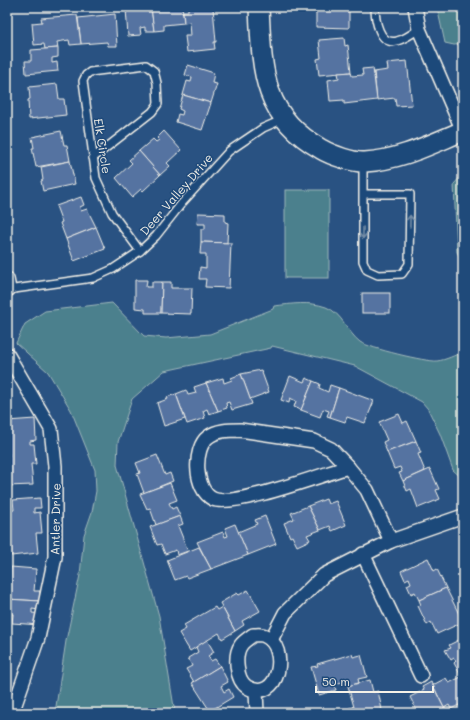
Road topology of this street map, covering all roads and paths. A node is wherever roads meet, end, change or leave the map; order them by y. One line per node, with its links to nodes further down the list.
1 (260, 7): 5 (street)
2 (375, 7): 4 (lane)
3 (415, 7): 4 (street)
4 (419, 29): 6 (street)
5 (279, 110): 8 (street); 10 (lane, Deer Valley Drive)
6 (463, 131): 8 (street)
7 (93, 158): 7 (lane, Elk Circle); 10 (lane, Elk Circle)
8 (363, 163): 9 (lane)
9 (363, 194): 9 (lane, one-way to 9)
10 (140, 251): 11 (lane, Deer Valley Drive)
11 (8, 286)
12 (7, 354): 20 (street, Antler Drive)
13 (348, 466): 13 (street); 15 (street)
14 (463, 516): 15 (street)
15 (391, 541): 16 (street)
16 (363, 554): 17 (street); 18 (street)
17 (271, 640): 19 (street); 19 (street)
18 (421, 676)
19 (256, 691): 21 (street)
20 (12, 713)
21 (256, 713)

